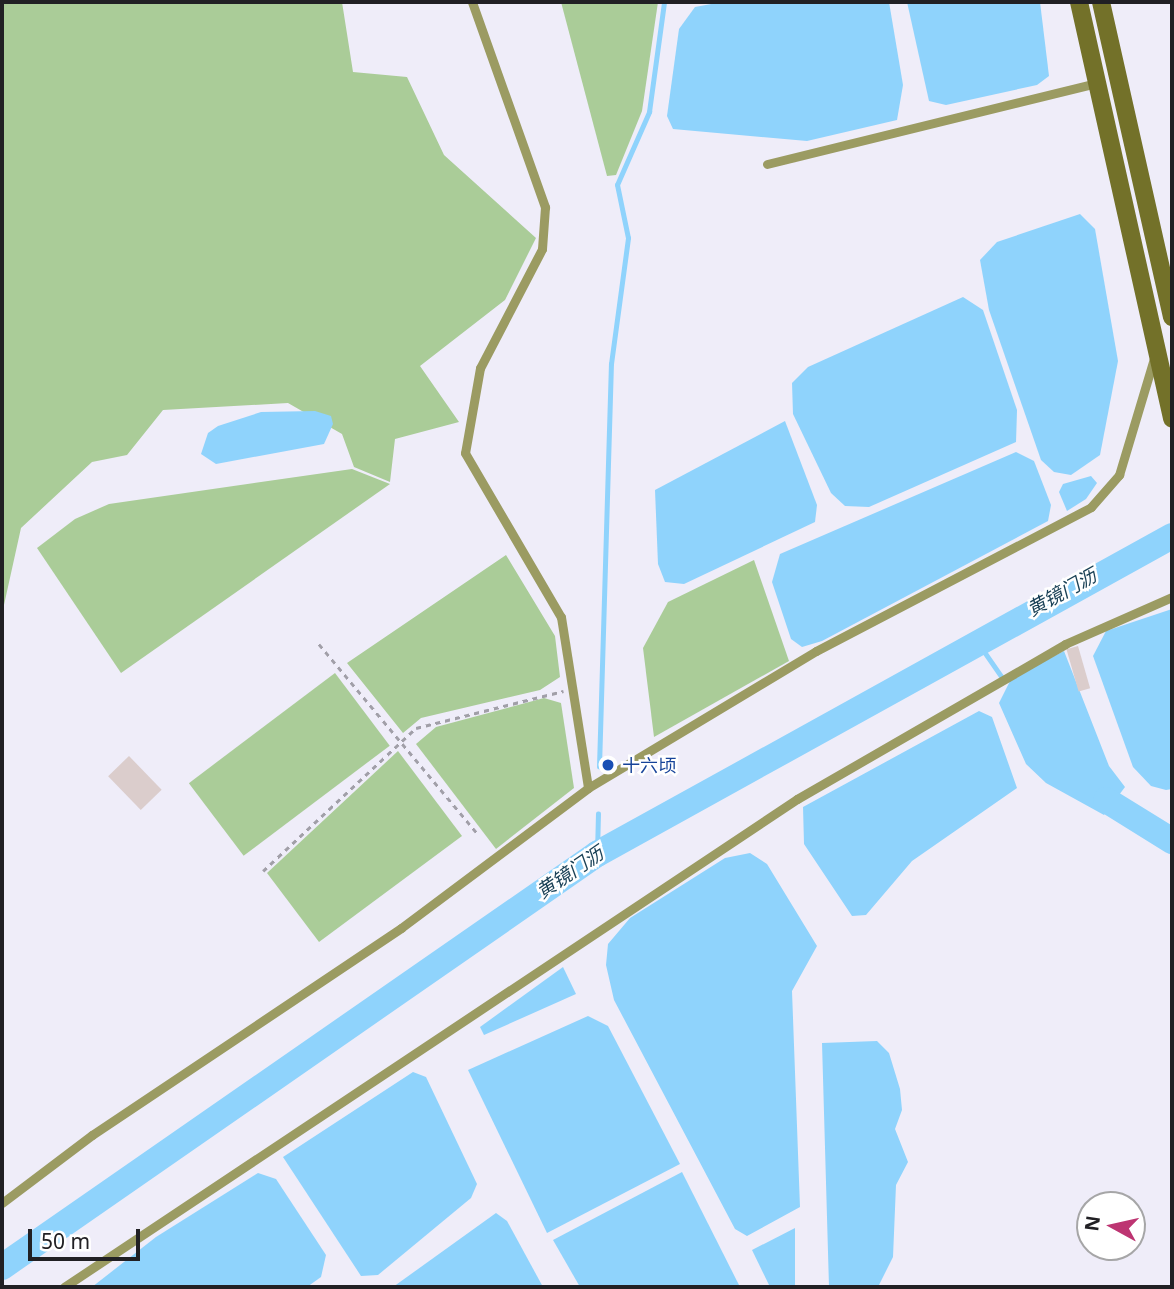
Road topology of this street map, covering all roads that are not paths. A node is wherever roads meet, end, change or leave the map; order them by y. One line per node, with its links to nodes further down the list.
1 (472, 2): 12 (lane)
2 (1079, 2): 4 (main road)
3 (1101, 2): 6 (main road)
4 (1097, 83): 5 (lane); 8 (main road)
5 (767, 164)
6 (1169, 292): 7 (main road)
7 (1172, 317): 8 (lane)
8 (1150, 323): 9 (main road)
9 (1155, 353): 10 (main road); 12 (lane)
10 (1170, 413)
11 (1172, 597): 14 (lane)
12 (588, 788): 13 (lane)
13 (2, 1203)
14 (64, 1287)

